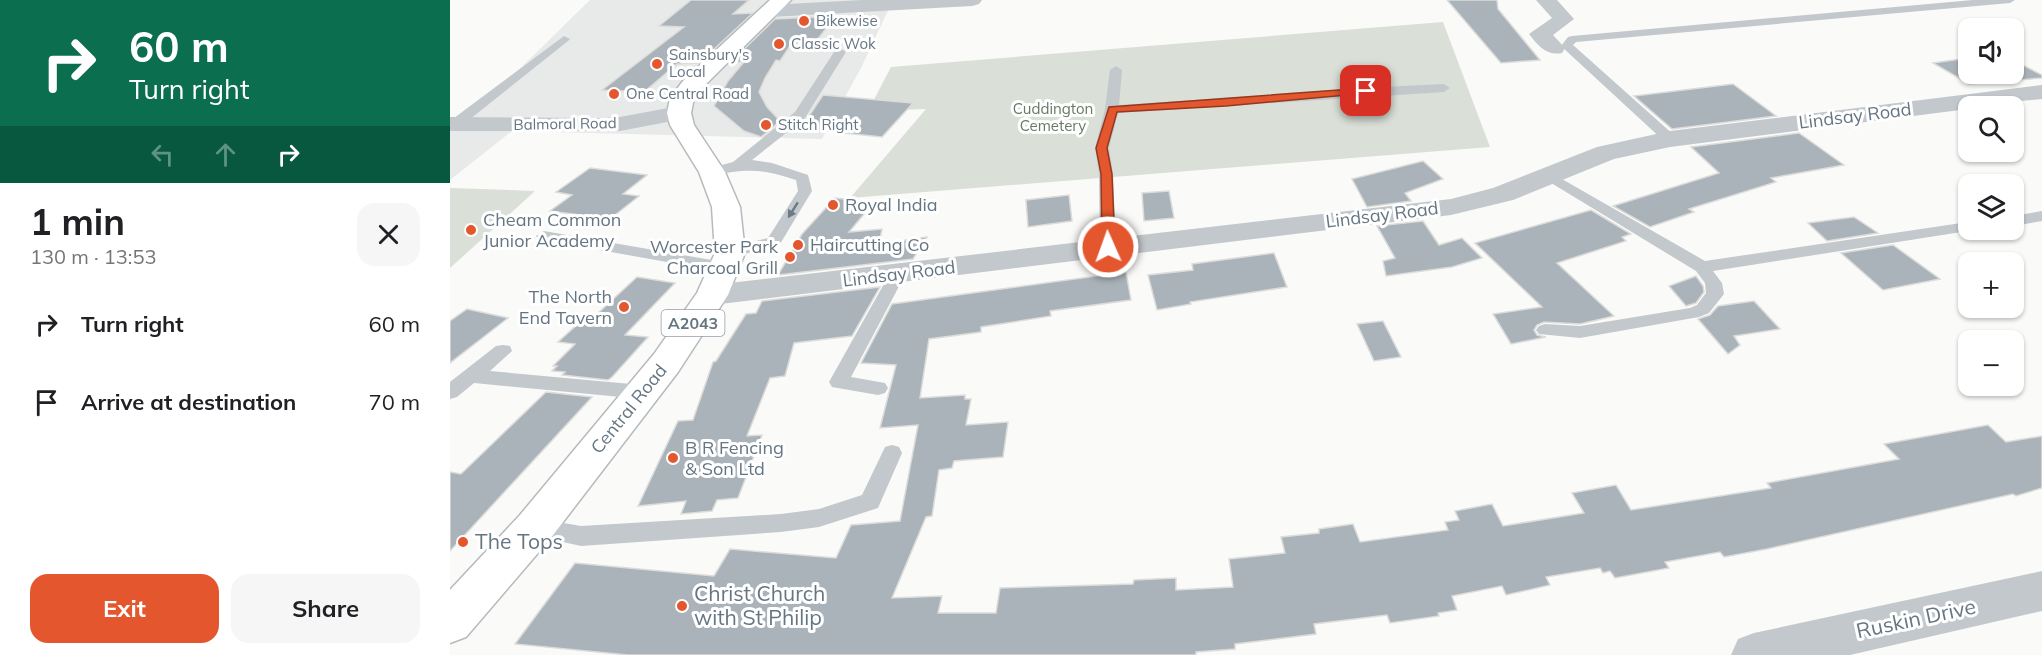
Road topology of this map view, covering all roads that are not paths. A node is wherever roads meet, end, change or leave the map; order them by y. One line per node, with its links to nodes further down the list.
1 (972, 0): 4 (street)
2 (1546, 0): 7 (street)
3 (2010, 0): 15 (lane)
4 (915, 2): 5 (street)
5 (776, 6): 13 (main road)
6 (564, 39): 14 (lane)
7 (1554, 48)
8 (840, 52): 16 (lane)
9 (1116, 70): 12 (lane)
10 (1444, 88): 12 (lane)
11 (2042, 92): 15 (street, Lindsay Road)
12 (1112, 109): 22 (lane)
13 (679, 113): 14 (street, Balmoral Road); 16 (main road)
14 (453, 124)
15 (1670, 139): 17 (street, Lindsay Road)
16 (726, 168): 24 (main road); 24 (lane, one-way to 24)
17 (1548, 175): 22 (street, Lindsay Road); 23 (lane)
18 (2042, 216): 19 (lane)
19 (2024, 218)
20 (1958, 229): 23 (lane)
21 (544, 236): 24 (lane)
22 (1108, 247): 25 (street, Lindsay Road)
23 (1702, 267): 26 (lane)
24 (722, 272): 25 (street, Lindsay Road); 31 (main road, Central Road / A2043)
25 (897, 274): 29 (lane)
26 (1545, 330)
27 (503, 351): 28 (lane)
28 (470, 376): 30 (lane); 31 (lane)
29 (878, 388)
30 (450, 392)
31 (642, 392): 33 (main road, Central Road / A2043)
32 (892, 453): 33 (lane)
33 (535, 527): 35 (main road, Central Road / A2043)
34 (2042, 591): 36 (street, Ruskin Drive)
35 (452, 617)
36 (1754, 655)

